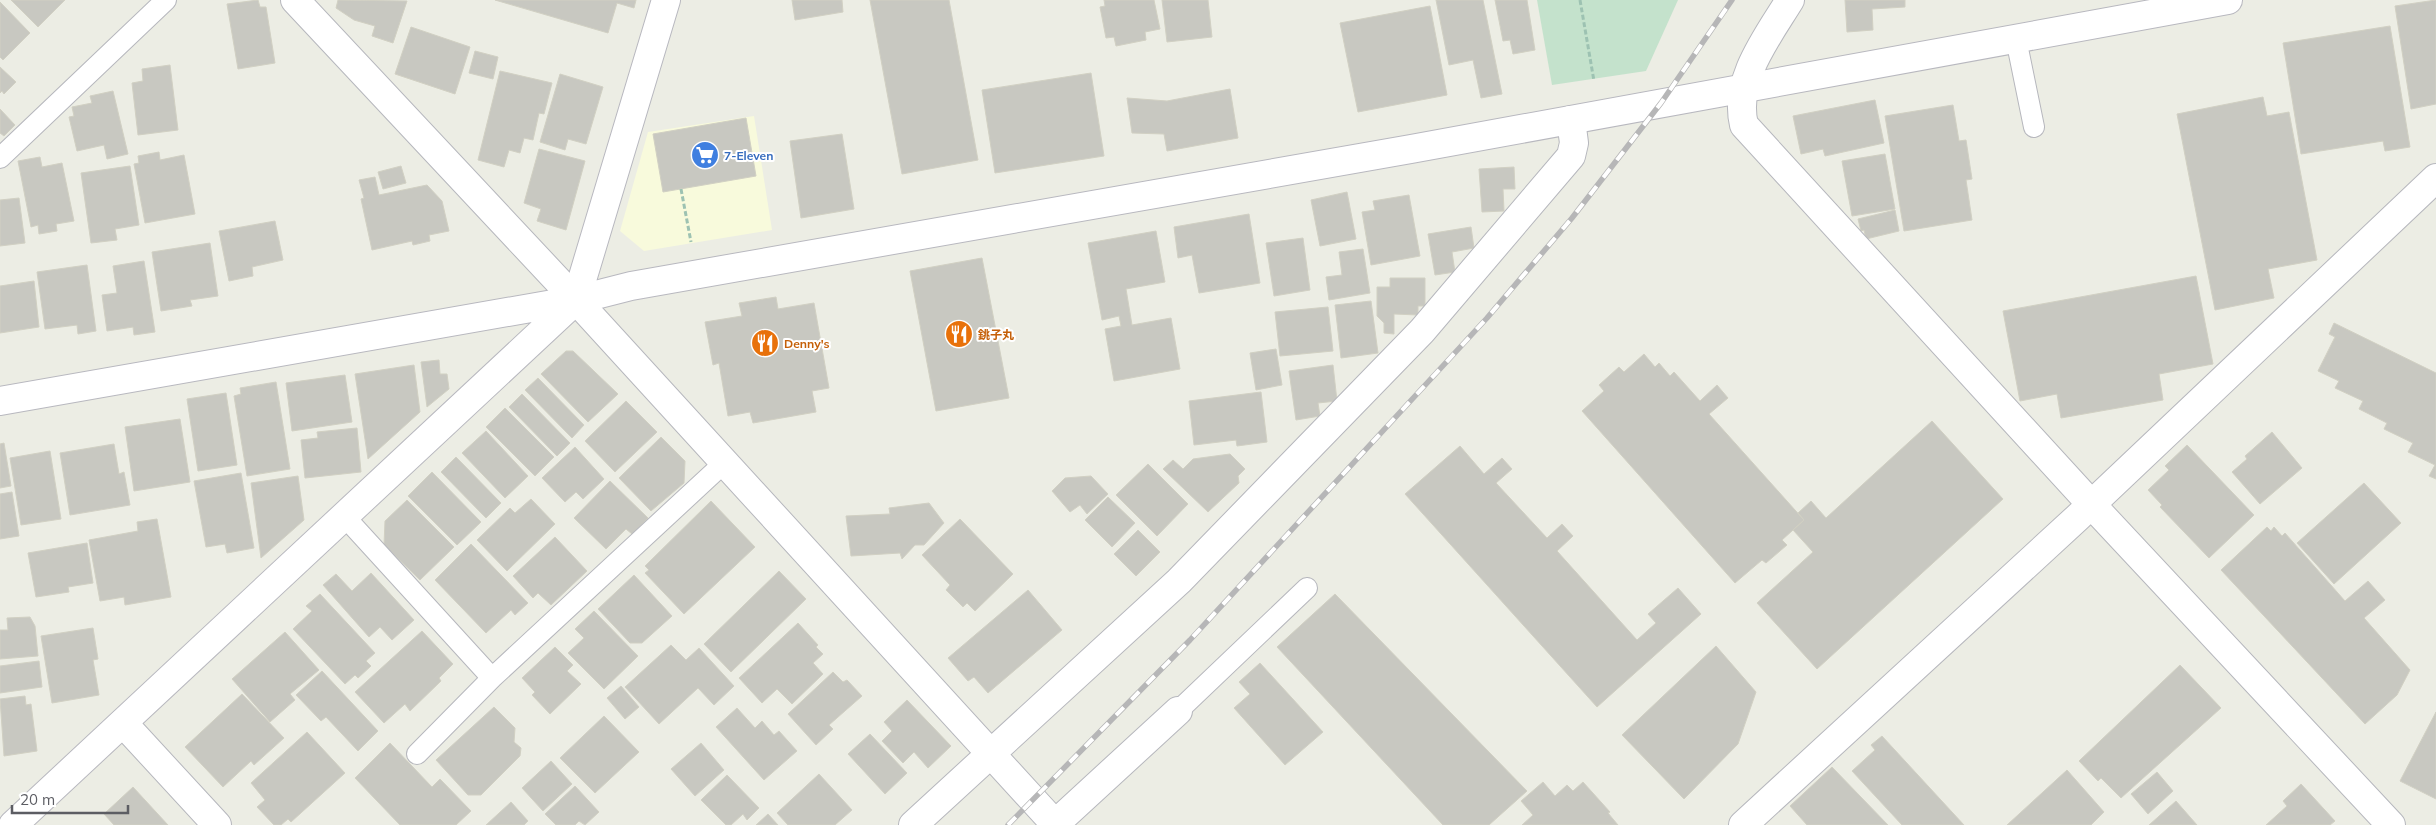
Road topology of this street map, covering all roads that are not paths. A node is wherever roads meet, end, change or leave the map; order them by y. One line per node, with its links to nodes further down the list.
1 (166, 0): 10 (lane)
2 (295, 0): 12 (street)
3 (666, 0): 12 (street)
4 (1790, 0): 7 (street)
5 (2228, 0): 6 (street)
6 (2016, 39): 7 (street); 9 (lane)
7 (1744, 89): 8 (street); 15 (street)
8 (1571, 120): 12 (street); 22 (street)
9 (2034, 127)
10 (0, 158)
11 (2436, 178): 15 (street)
12 (576, 300): 13 (street); 14 (street); 16 (street)
13 (0, 401)
14 (724, 463): 18 (lane); 22 (street)
15 (2091, 504): 27 (street); 28 (street)
16 (345, 517): 18 (lane); 20 (street)
17 (1307, 588): 19 (lane)
18 (492, 678): 21 (lane)
19 (1178, 711): 26 (street)
20 (123, 723): 23 (street); 24 (street)
21 (417, 754)
22 (990, 754): 25 (street); 26 (street)
23 (13, 825)
24 (217, 825)
25 (912, 825)
26 (1055, 825)
27 (1743, 825)
28 (2391, 825)

